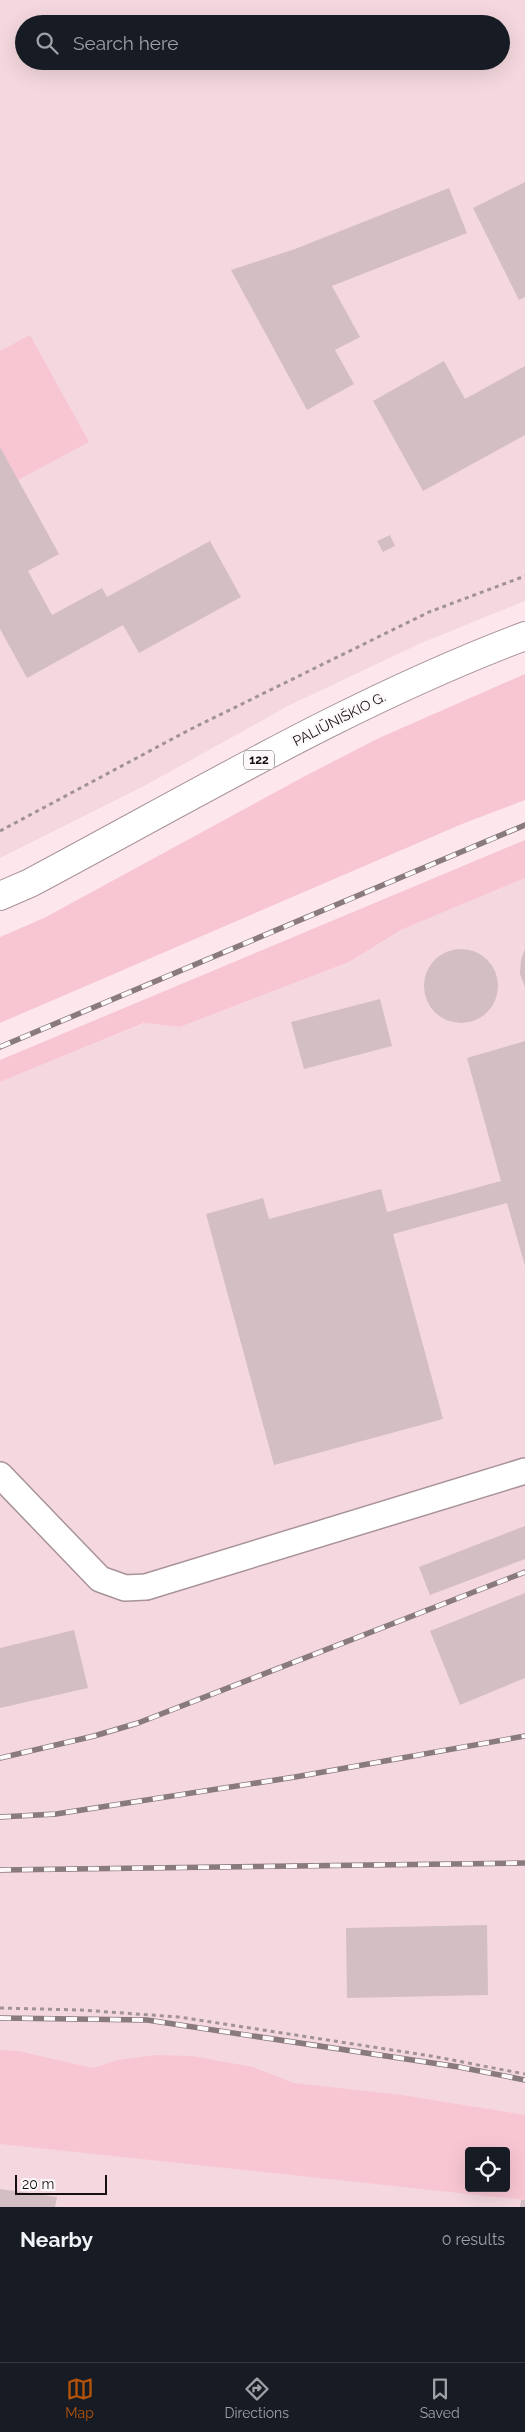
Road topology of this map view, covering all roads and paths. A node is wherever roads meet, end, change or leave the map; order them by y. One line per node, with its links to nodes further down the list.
1 (525, 576): 3 (path)
2 (525, 636): 4 (main road, PALIŪNIŠKIO G. / 122)
3 (0, 831)
4 (0, 896)
5 (525, 1471): 6 (street)
6 (0, 1475)
7 (0, 2008): 8 (path)
8 (525, 2074)

